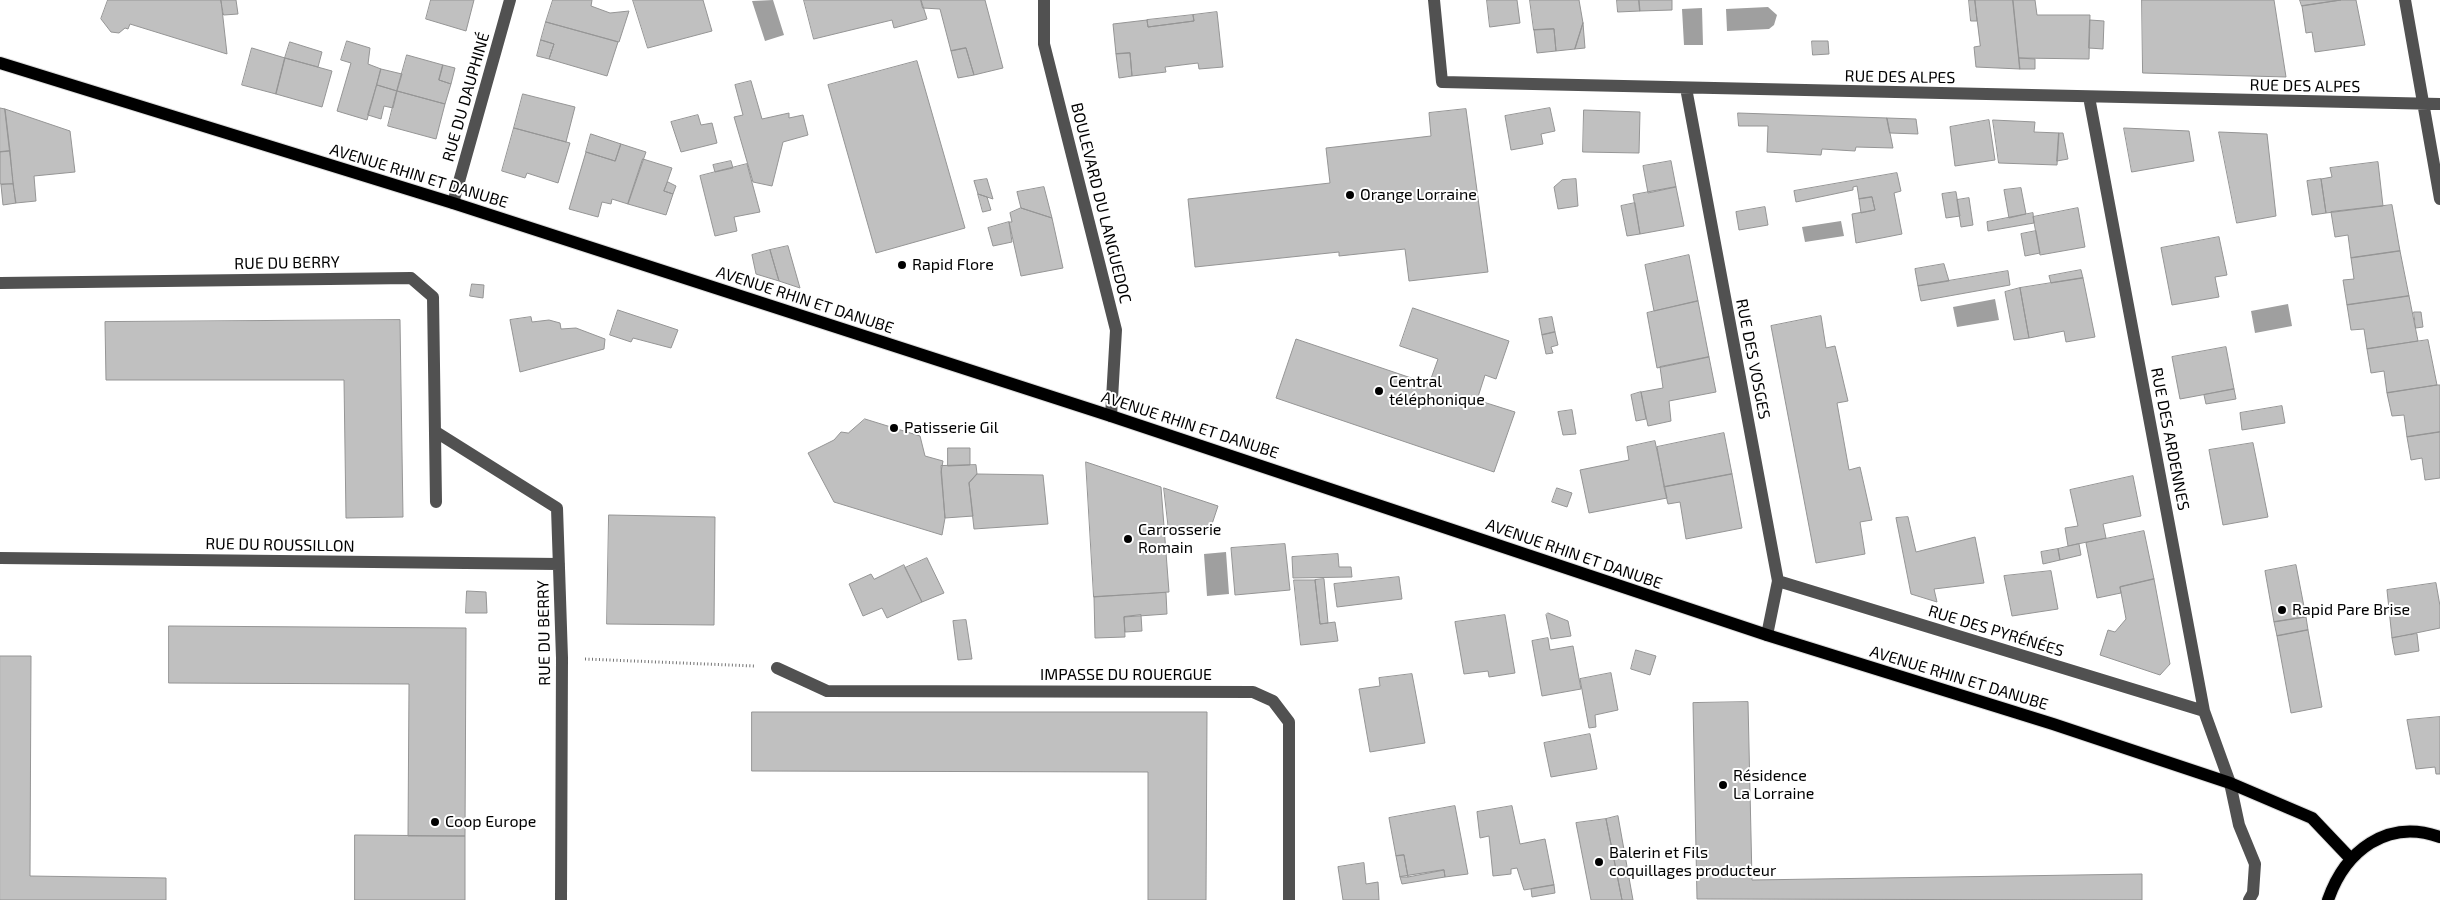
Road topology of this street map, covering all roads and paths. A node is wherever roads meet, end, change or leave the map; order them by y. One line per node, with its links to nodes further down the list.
1 (510, 0): 11 (street, RUE DU DAUPHINÉ)
2 (1044, 0): 13 (street, BOULEVARD DU LANGUEDOC)
3 (1434, 0): 6 (street, RUE DES ALPES)
4 (2405, 0): 8 (street)
5 (0, 63): 11 (main road, AVENUE RHIN ET DANUBE)
6 (1686, 88): 7 (street, RUE DES ALPES); 18 (street, RUE DES VOSGES)
7 (2089, 97): 8 (street, RUE DES ALPES); 22 (street, RUE DES ARDENNES)
8 (2422, 104): 9 (street, RUE DES ALPES); 10 (street)
9 (2440, 104)
10 (2440, 199)
11 (454, 203): 13 (main road, AVENUE RHIN ET DANUBE)
12 (0, 282): 14 (street, RUE DU BERRY)
13 (1111, 416): 19 (main road, AVENUE RHIN ET DANUBE)
14 (436, 432): 15 (street, RUE DU BERRY); 17 (street, RUE DU BERRY)
15 (436, 502)
16 (0, 558): 17 (street, RUE DU ROUSSILLON)
17 (559, 564): 20 (street, RUE DU BERRY)
18 (1778, 581): 19 (street, RUE DES VOSGES); 22 (street, RUE DES PYRÉNÉES)
19 (1767, 635): 23 (main road, AVENUE RHIN ET DANUBE)
20 (562, 658): 21 (path); 26 (street, RUE DU BERRY)
21 (777, 668): 27 (street, IMPASSE DU ROUERGUE)
22 (2204, 711): 23 (street, RUE DES ARDENNES)
23 (2230, 783): 25 (main road, AVENUE RHIN ET DANUBE); 28 (street, RUE DES ARDENNES)
24 (2440, 837): 25 (main road)
25 (2350, 858): 29 (main road)
26 (561, 900)
27 (1290, 900)
28 (2249, 900)
29 (2328, 900)

